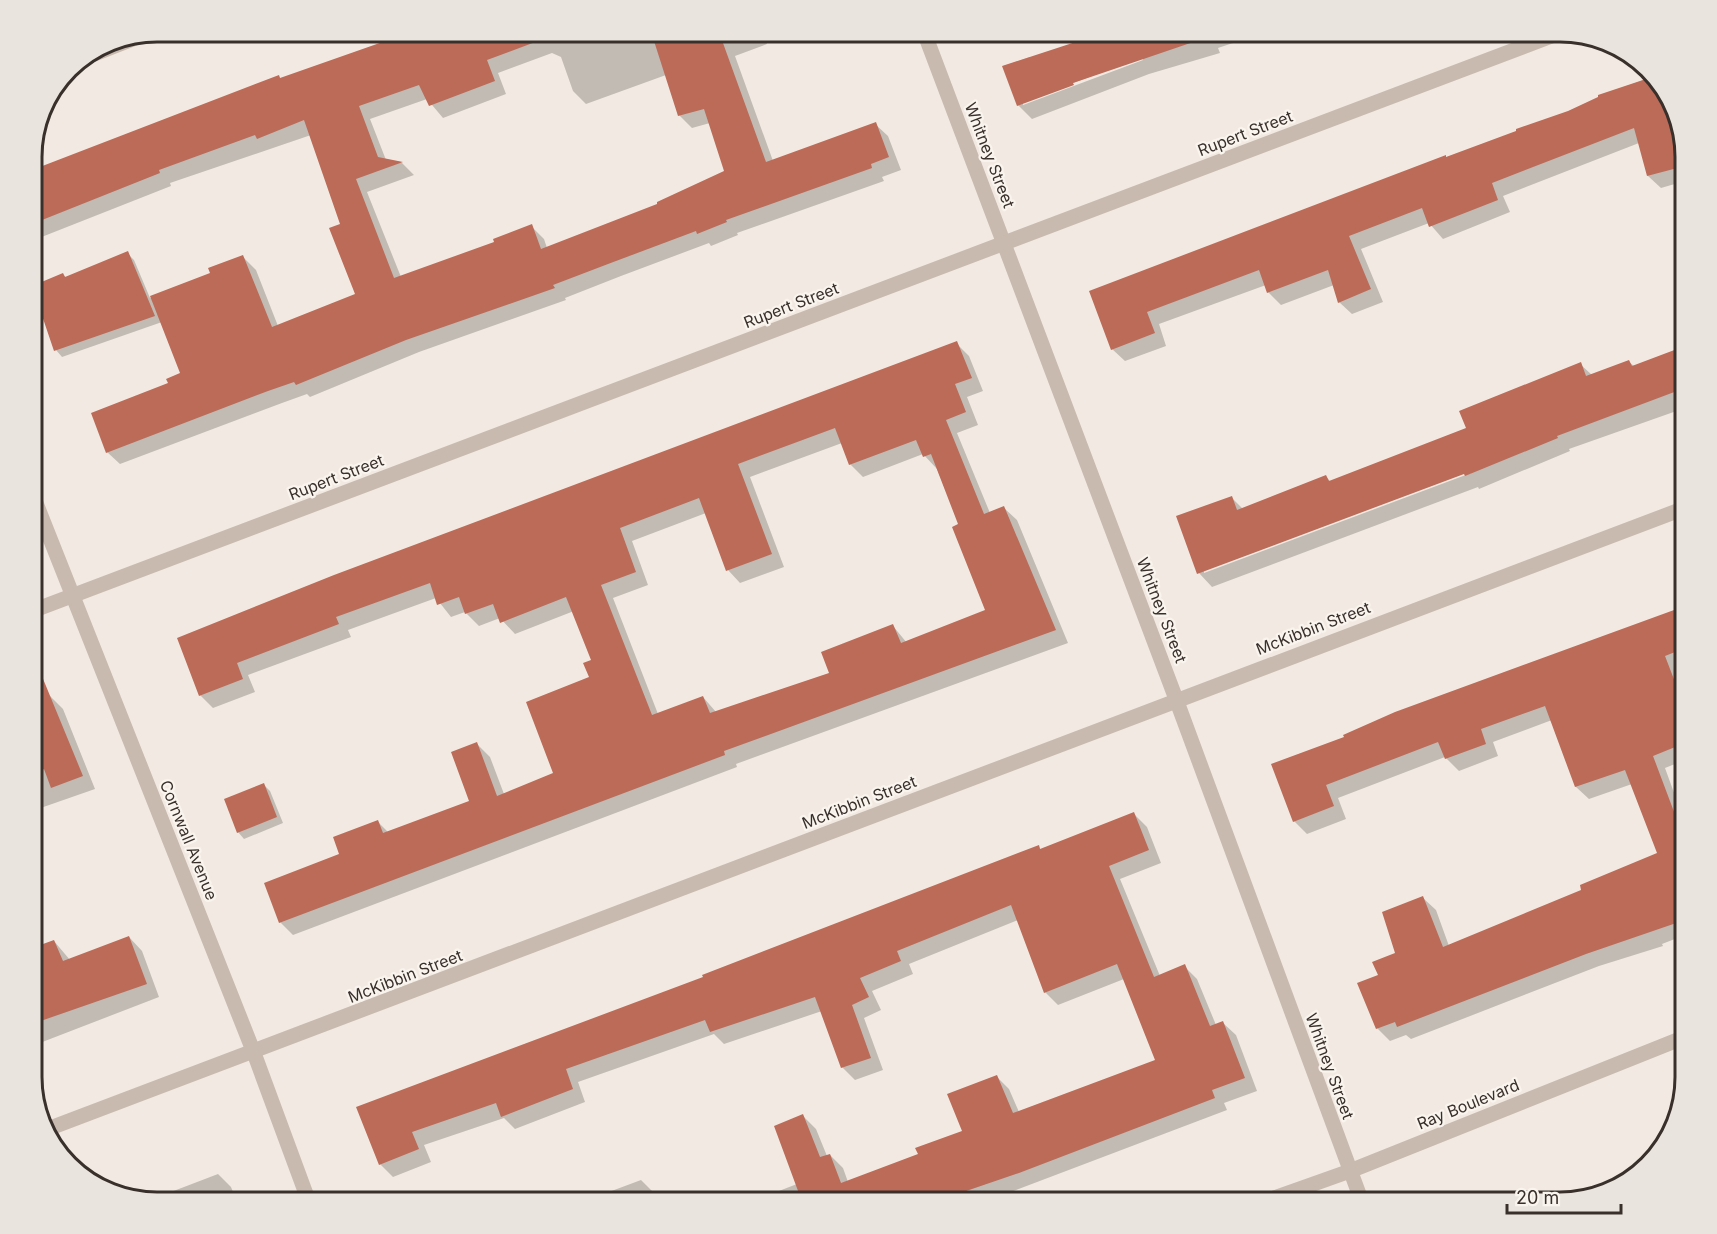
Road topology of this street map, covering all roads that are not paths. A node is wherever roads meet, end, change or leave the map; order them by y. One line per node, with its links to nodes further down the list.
1 (928, 42): 3 (street, Whitney Street)
2 (1536, 42): 3 (street, Rupert Street)
3 (1005, 244): 6 (street, Rupert Street); 8 (street, Whitney Street)
4 (1675, 512): 8 (street, McKibbin Street)
5 (42, 519): 6 (street, Cornwall Avenue)
6 (72, 596): 7 (street, Rupert Street); 10 (street, Cornwall Avenue)
7 (42, 607)
8 (1176, 699): 10 (street, McKibbin Street); 12 (street, Whitney Street)
9 (1675, 1041): 12 (street, Ray Boulevard)
10 (254, 1053): 11 (street, McKibbin Street); 13 (street, Cornwall Avenue)
11 (54, 1127)
12 (1350, 1171): 14 (street, Ray Boulevard); 15 (street, Whitney Street)
13 (305, 1192)
14 (1293, 1192)
15 (1358, 1192)

